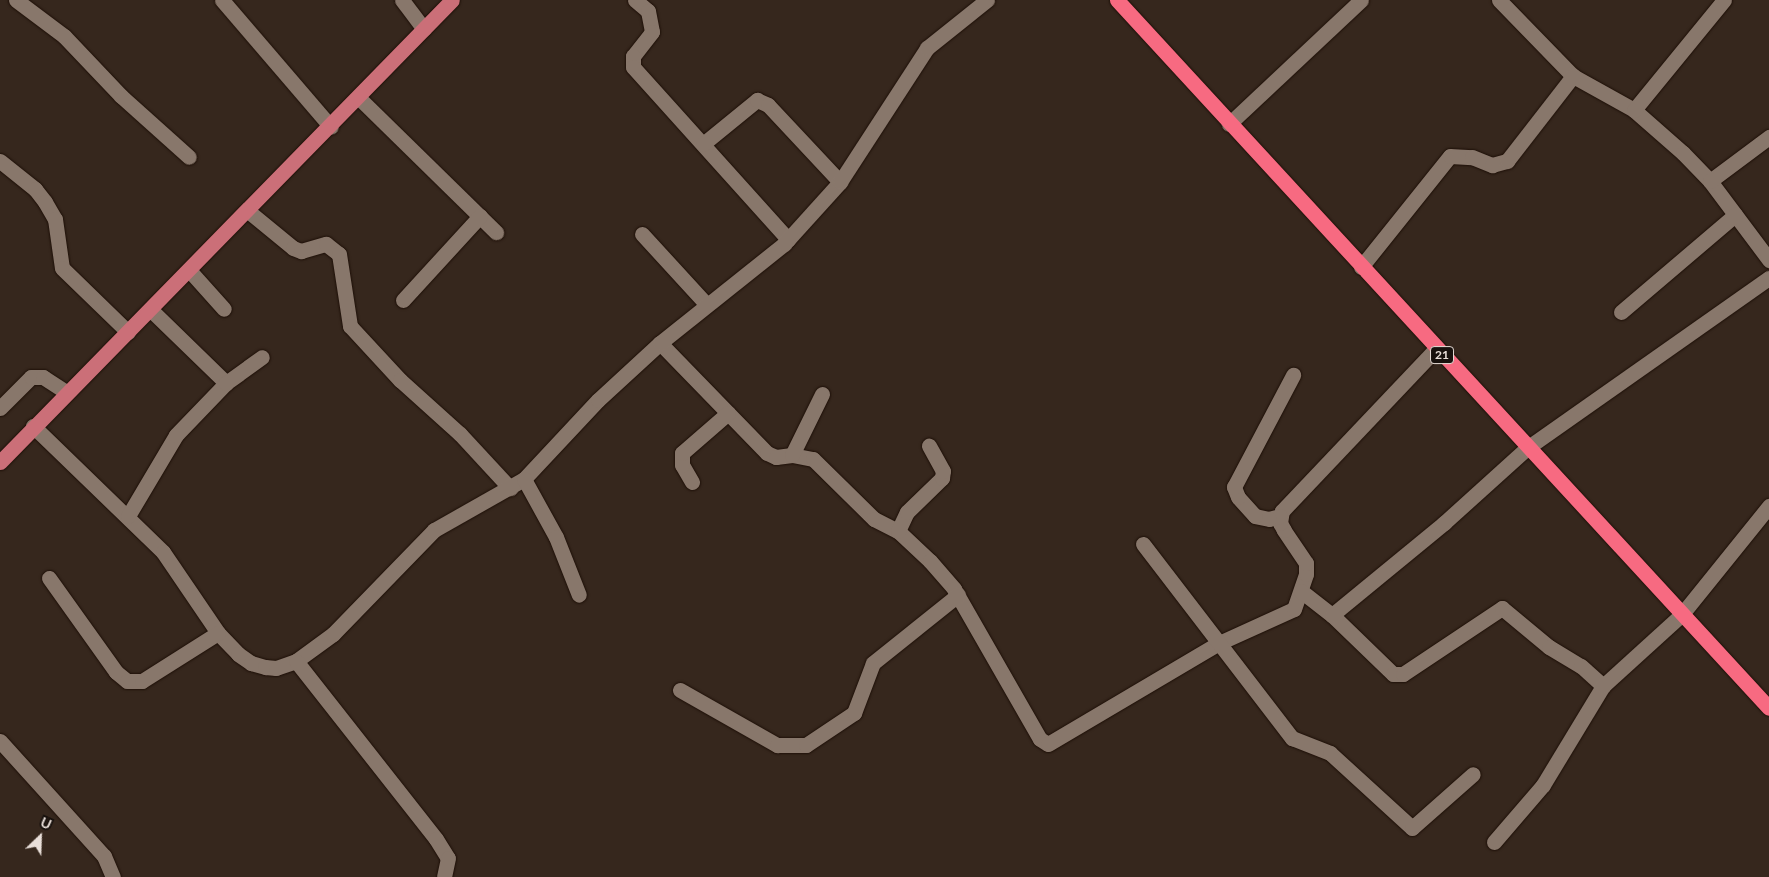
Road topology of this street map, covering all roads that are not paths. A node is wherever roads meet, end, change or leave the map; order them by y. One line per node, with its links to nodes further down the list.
1 (16, 0): 19 (street)
2 (222, 0): 16 (street)
3 (402, 0): 11 (street)
4 (452, 0): 11 (main road)
5 (635, 0): 18 (street)
6 (986, 0): 22 (street)
7 (1117, 0): 15 (highway, 21)
8 (1361, 0): 15 (street)
9 (1499, 0): 12 (street)
10 (1724, 0): 14 (street)
11 (424, 28): 13 (main road)
12 (1573, 76): 14 (street); 30 (street)
13 (358, 98): 16 (main road); 25 (street)
14 (1634, 110): 21 (street)
15 (1229, 124): 30 (highway, 21)
16 (331, 127): 23 (main road)
17 (1769, 137): 21 (street)
18 (703, 144): 22 (street); 28 (street)
19 (189, 157)
20 (0, 161): 38 (street)
21 (1710, 181): 24 (street)
22 (840, 182): 28 (street)
23 (248, 210): 31 (main road); 55 (street)
24 (1735, 215): 29 (street); 37 (street)
25 (480, 216): 26 (street); 33 (street)
26 (496, 232)
27 (642, 234): 34 (street)
28 (788, 239): 34 (street)
29 (1769, 260)
30 (1362, 267): 40 (highway, 21)
31 (189, 270): 35 (street); 36 (main road)
32 (1769, 278): 50 (street)
33 (403, 300)
34 (707, 305): 39 (street)
35 (224, 309)
36 (151, 310): 38 (main road); 43 (street)
37 (1621, 312)
38 (128, 332): 44 (main road)
39 (660, 343): 47 (street); 53 (street)
40 (1436, 349): 50 (highway, 21); 58 (street)
41 (262, 357): 43 (street)
42 (1293, 375): 58 (street)
43 (226, 383): 57 (street)
44 (66, 392): 46 (street); 48 (main road)
45 (822, 394): 51 (street)
46 (0, 408)
47 (728, 414): 51 (street); 54 (street)
48 (33, 426): 52 (main road); 57 (street)
49 (929, 446): 59 (street)
50 (1527, 448): 65 (highway, 21); 66 (street)
51 (792, 455): 59 (street)
52 (0, 462)
53 (524, 479): 55 (street); 63 (street)
54 (692, 482)
55 (510, 488): 69 (street)
56 (1769, 506): 65 (street)
57 (128, 516): 67 (street)
58 (1280, 516): 62 (street)
59 (898, 531): 64 (street)
60 (1143, 544): 68 (street)
61 (49, 578): 67 (street)
62 (1301, 591): 66 (street); 68 (street)
63 (578, 595)
64 (958, 595): 68 (street); 71 (street)
65 (1682, 614): 70 (street); 72 (highway, 21)
66 (1332, 615): 70 (street)
67 (218, 633): 69 (street)
68 (1219, 643): 74 (street)
69 (296, 661): 77 (street)
70 (1604, 686): 75 (street)
71 (680, 690)
72 (1769, 708)
73 (0, 741): 76 (street)
74 (1473, 774)
75 (1494, 842)
76 (115, 874)
77 (444, 877)

